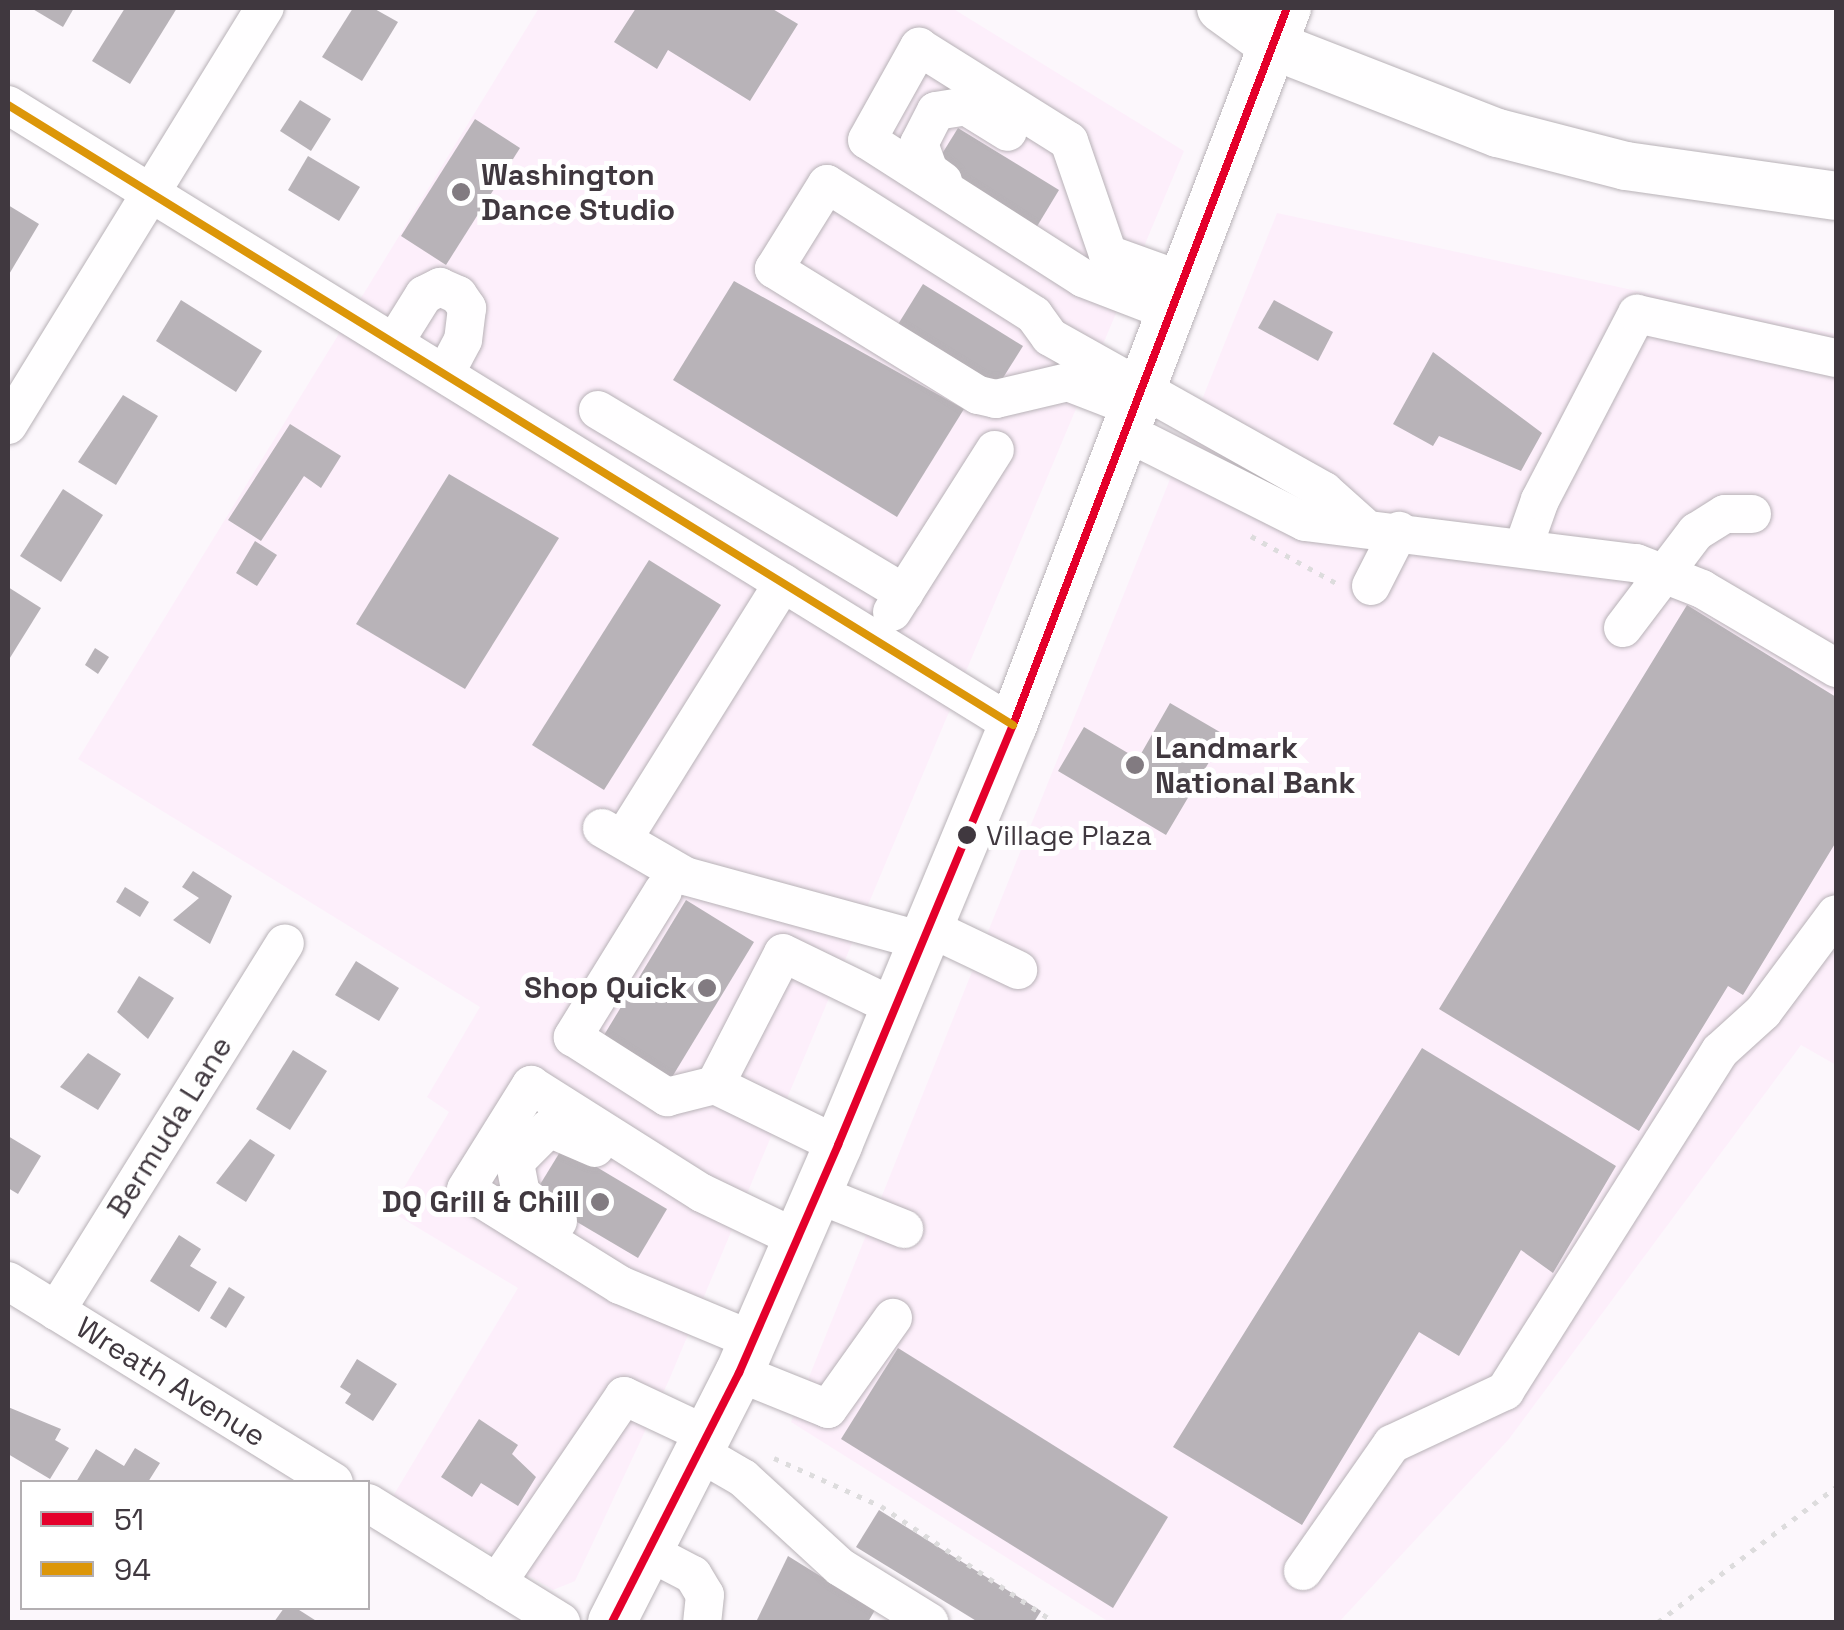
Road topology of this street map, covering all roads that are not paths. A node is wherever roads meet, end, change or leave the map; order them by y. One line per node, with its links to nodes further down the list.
1 (265, 8): 6 (street)
2 (1221, 8): 3 (main road)
3 (1280, 26): 7 (main road); 9 (main road)
4 (8, 105): 6 (street)
5 (1087, 181): 8 (street); 8 (street); 9 (street)
6 (150, 193): 10 (street); 15 (street)
7 (1836, 196)
8 (1061, 264): 9 (street)
9 (1177, 297): 13 (main road)
10 (394, 343): 12 (street); 12 (street)
11 (1836, 358): 20 (street)
12 (446, 374): 22 (street)
13 (1135, 408): 13 (street); 18 (street); 18 (street); 28 (main road)
14 (598, 410): 24 (street)
15 (8, 425)
16 (995, 450): 24 (street)
17 (1752, 514): 21 (street)
18 (1362, 525): 19 (street)
19 (1399, 530): 20 (street); 23 (street)
20 (1524, 548): 21 (street)
21 (1666, 574): 25 (street); 27 (street)
22 (783, 583): 26 (street); 31 (street)
23 (1360, 589)
24 (904, 594): 26 (street)
25 (1624, 628)
26 (874, 639): 28 (street)
27 (1836, 668)
28 (1013, 724): 31 (main road)
29 (663, 891): 35 (street)
30 (1836, 914): 48 (street)
31 (925, 934): 33 (street); 34 (main road)
32 (285, 943): 41 (street, Bermuda Lane)
33 (1018, 970)
34 (894, 1008): 35 (street); 36 (main road)
35 (715, 1085): 36 (street)
36 (838, 1145): 37 (main road)
37 (817, 1194): 38 (street); 39 (main road)
38 (904, 1229)
39 (798, 1239): 43 (main road); 43 (street)
40 (8, 1281): 41 (street, Wreath Avenue)
41 (56, 1311): 45 (street, Wreath Avenue)
42 (893, 1318): 43 (street)
43 (747, 1357): 44 (main road)
44 (705, 1445): 47 (main road); 49 (street); 53 (street)
45 (331, 1480)
46 (370, 1504): 49 (street)
47 (651, 1552): 51 (main road); 52 (street)
48 (1302, 1570)
49 (497, 1583): 50 (street)
50 (560, 1622)
51 (612, 1622)
52 (702, 1622)
53 (929, 1622)

